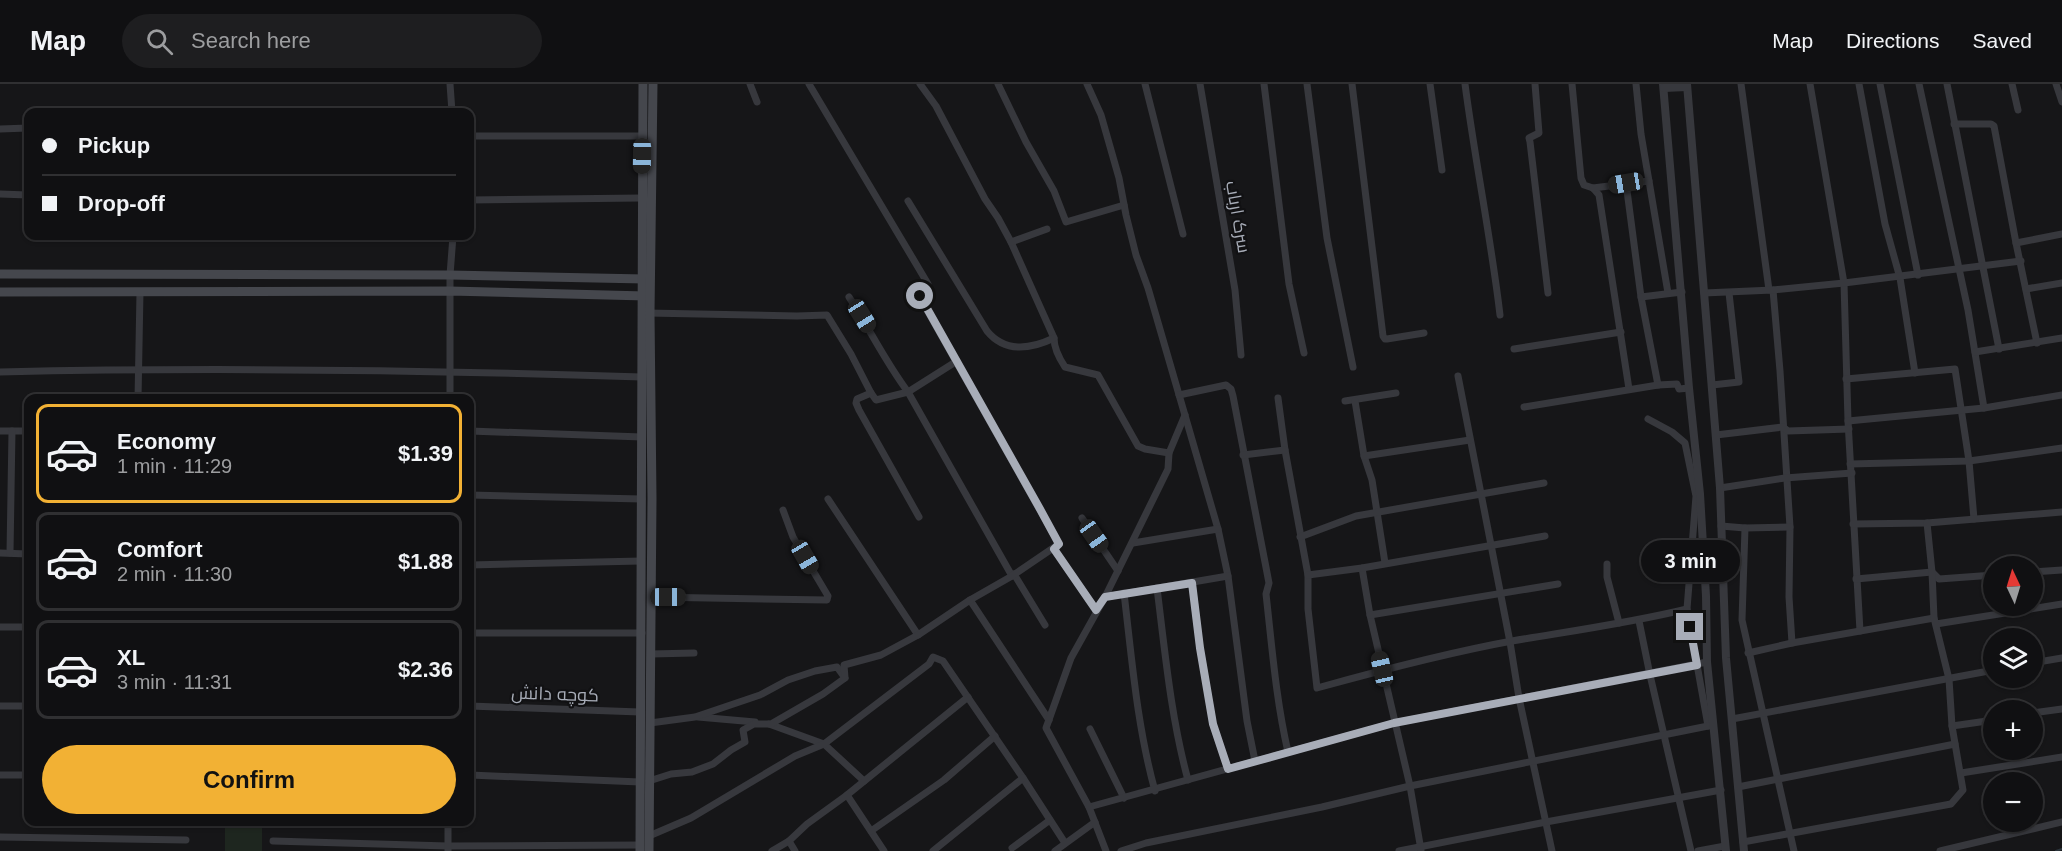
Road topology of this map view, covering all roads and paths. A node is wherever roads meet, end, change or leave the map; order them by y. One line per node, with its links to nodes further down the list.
1 (450, 84): 31 (street)
2 (643, 84): 37 (main road)
3 (653, 84): 61 (main road)
4 (750, 84): 29 (street)
5 (809, 84): 75 (street)
6 (920, 84): 52 (street)
7 (998, 84): 47 (street)
8 (1087, 84): 47 (street)
9 (1145, 84): 49 (street)
10 (1200, 84): 90 (street, سرک ارباب)
11 (1264, 84): 88 (street)
12 (1307, 84): 92 (street)
13 (1352, 84): 82 (street)
14 (1430, 84): 38 (street)
15 (1465, 84): 80 (street)
16 (1535, 84): 70 (street)
17 (1572, 84): 41 (street)
18 (1636, 84): 39 (street)
19 (1741, 84): 64 (street)
20 (1810, 84): 62 (street)
21 (1859, 84): 60 (street)
22 (1880, 84): 59 (street)
23 (1919, 84): 56 (street)
24 (1947, 84): 33 (street)
25 (2012, 84): 32 (street)
26 (2056, 84): 30 (street)
27 (1687, 85): 28 (street); 72 (street)
28 (1664, 86): 69 (street)
29 (757, 102)
30 (2062, 102)
31 (453, 108)
32 (2018, 110)
33 (1954, 124): 53 (street); 55 (street)
34 (0, 129): 35 (street)
35 (24, 129)
36 (474, 136): 37 (street)
37 (642, 136): 44 (main road)
38 (1442, 170)
39 (1649, 181): 40 (street); 71 (street)
40 (1626, 183): 41 (street); 77 (street)
41 (1593, 188): 81 (street)
42 (0, 194): 43 (street)
43 (24, 195)
44 (641, 198): 45 (street); 61 (main road)
45 (474, 200)
46 (908, 201): 83 (street)
47 (1124, 205): 109 (street)
48 (1047, 229): 52 (street)
49 (1183, 234)
50 (2062, 234): 53 (street)
51 (453, 240): 58 (street)
52 (1011, 242): 83 (street)
53 (2016, 243): 54 (street)
54 (2021, 261): 55 (street); 65 (street)
55 (1983, 266): 56 (street); 87 (street)
56 (1958, 269): 59 (street); 89 (street)
57 (0, 274): 58 (main road)
58 (450, 275): 61 (main road); 66 (street)
59 (1918, 275): 60 (street)
60 (1900, 278): 62 (street); 96 (street)
61 (646, 279): 74 (main road)
62 (1844, 283): 64 (street); 99 (street)
63 (2062, 283): 65 (street)
64 (1771, 290): 73 (street); 120 (street)
65 (2026, 290): 85 (street)
66 (450, 291): 68 (main road); 74 (main road); 94 (street)
67 (0, 292): 68 (main road)
68 (140, 292): 93 (street)
69 (1682, 292): 71 (street); 102 (street)
70 (1548, 293)
71 (1668, 293): 77 (street)
72 (1704, 293): 73 (street); 101 (street)
73 (1729, 293): 101 (street)
74 (646, 296): 79 (main road)
75 (920, 296): 78 (street); 91 (street)
76 (849, 297): 104 (street)
77 (1641, 297): 100 (street)
78 (910, 302)
79 (646, 313): 98 (main road); 105 (street); 182 (main road)
80 (1500, 315)
81 (1621, 332): 86 (street); 103 (street)
82 (1424, 333)
83 (1054, 338): 130 (street)
84 (2062, 338): 85 (street)
85 (2037, 343): 87 (street)
86 (1514, 349)
87 (2000, 349): 89 (street)
88 (1304, 352)
89 (1975, 352): 116 (street)
90 (1241, 355)
91 (957, 361): 104 (street); 159 (street)
92 (1353, 367)
93 (140, 368): 94 (street); 95 (street); 107 (street)
94 (450, 370): 98 (street); 108 (street)
95 (0, 372)
96 (1915, 373): 99 (street); 115 (street)
97 (1458, 376): 127 (street)
98 (642, 377): 126 (main road)
99 (1846, 379): 119 (street)
100 (1658, 385): 102 (street); 103 (street)
101 (1712, 385): 125 (street)
102 (1689, 388): 206 (street)
103 (1629, 389): 114 (street)
104 (908, 392): 105 (street); 173 (street)
105 (871, 393): 146 (street)
106 (1396, 393): 113 (street)
107 (138, 394)
108 (450, 394)
109 (1179, 395): 117 (street); 131 (street)
110 (2062, 395): 116 (street)
111 (1278, 398): 129 (street)
112 (1346, 401): 113 (street)
113 (1355, 401): 132 (street)
114 (1524, 407)
115 (1962, 408): 116 (street); 119 (street); 133 (street)
116 (1984, 408)
117 (1185, 415): 130 (street); 154 (street)
118 (1648, 419): 186 (street)
119 (1849, 425): 120 (street); 134 (street)
120 (1783, 427): 125 (street); 136 (street)
121 (0, 431): 122 (street)
122 (12, 431): 123 (street); 161 (street)
123 (24, 431)
124 (474, 431): 126 (street)
125 (1716, 435): 138 (street)
126 (642, 437): 141 (main road)
127 (1470, 440): 132 (street); 140 (street)
128 (2062, 448): 133 (street)
129 (1285, 450): 131 (street); 156 (street)
130 (1169, 453): 157 (street)
131 (1243, 455): 236 (street)
132 (1364, 456): 144 (street)
133 (1969, 461): 134 (street); 148 (street)
134 (1850, 464): 135 (street)
135 (1851, 473): 136 (street); 150 (street)
136 (1785, 478): 138 (street); 152 (street)
137 (1544, 483): 140 (street)
138 (1720, 488): 151 (street)
139 (474, 495): 141 (street)
140 (1480, 495): 144 (street); 158 (street)
141 (642, 499): 163 (main road)
142 (828, 499): 198 (street)
143 (783, 510): 182 (street)
144 (1376, 512): 156 (street); 164 (street)
145 (2062, 512): 148 (street)
146 (919, 517)
147 (1082, 518): 169 (street)
148 (1974, 519): 149 (street)
149 (1927, 523): 150 (street); 171 (street)
150 (1853, 524): 176 (street)
151 (1721, 526): 153 (street); 223 (street)
152 (1790, 527): 153 (street); 200 (street)
153 (1745, 528): 201 (street)
154 (1218, 529): 157 (street); 174 (street)
155 (1545, 536): 158 (street)
156 (1300, 537): 172 (street)
157 (1133, 543): 169 (street)
158 (1492, 545): 164 (street); 181 (street)
159 (1054, 549): 173 (street); 187 (street)
160 (0, 553): 161 (street)
161 (10, 554): 162 (street)
162 (24, 554)
163 (641, 561): 166 (street); 197 (main road)
164 (1385, 563): 167 (street)
165 (1607, 564): 191 (street)
166 (474, 565)
167 (1362, 568): 172 (street); 188 (street)
168 (2062, 570): 170 (street)
169 (1118, 571): 183 (street)
170 (2043, 571)
171 (1932, 572): 175 (street); 176 (street); 190 (street)
172 (1308, 574): 208 (street)
173 (1013, 575): 184 (street); 192 (street)
174 (1228, 576): 177 (street); 238 (street)
175 (1983, 576)
176 (1856, 579): 195 (street)
177 (1192, 583): 179 (street); 240 (street)
178 (1558, 584): 181 (street)
179 (1157, 588): 180 (street); 247 (street)
180 (1124, 594): 183 (street); 253 (street)
181 (1500, 595): 188 (street); 199 (street)
182 (651, 597): 203 (main road)
183 (1105, 597): 187 (street)
184 (970, 600): 198 (street); 224 (street)
185 (2062, 604): 190 (street)
186 (1687, 609): 189 (street); 207 (street)
187 (1096, 610): 224 (street)
188 (1370, 615): 208 (street)
189 (1639, 621): 191 (street); 210 (street)
190 (1935, 621): 195 (street); 212 (street)
191 (1619, 624): 199 (street)
192 (1045, 625)
193 (0, 627): 194 (street)
194 (24, 627)
195 (1860, 631): 200 (street)
196 (474, 633): 197 (street)
197 (642, 633): 219 (main road)
198 (918, 636): 211 (street)
199 (1510, 642): 208 (street); 214 (street)
200 (1792, 643): 201 (street)
201 (1748, 652): 221 (street)
202 (694, 653): 203 (street)
203 (651, 654): 226 (main road)
204 (2062, 658): 205 (street)
205 (2043, 661)
206 (1707, 662): 207 (street); 229 (street)
207 (1697, 665): 210 (street); 229 (street)
208 (1382, 669): 227 (street)
209 (1983, 672): 212 (street)
210 (1650, 675): 214 (street); 232 (street)
211 (844, 678): 222 (street); 228 (street)
212 (1949, 679): 221 (street); 230 (street)
213 (968, 697): 233 (street); 234 (street); 248 (street)
214 (1519, 698): 227 (street); 239 (street)
215 (0, 706): 216 (street)
216 (24, 706)
217 (474, 706): 219 (street, کوچه دانش)
218 (2062, 709): 220 (street)
219 (640, 712): 249 (main road)
220 (2043, 712)
221 (1765, 714): 223 (street); 246 (street)
222 (695, 717): 226 (street); 228 (street)
223 (1732, 719): 251 (street)
224 (1049, 720): 257 (street)
225 (1983, 722): 230 (street)
226 (650, 723): 249 (main road)
227 (1394, 723): 236 (street); 250 (street)
228 (771, 724): 234 (street); 249 (street)
229 (1711, 725): 232 (street); 252 (street)
230 (1952, 726): 235 (street)
231 (1090, 729): 255 (street)
232 (1664, 734): 239 (street); 256 (street)
233 (995, 736): 245 (street); 263 (street)
234 (824, 744): 248 (street); 265 (street)
235 (1955, 744): 241 (street); 246 (street)
236 (1288, 752): 238 (street)
237 (2062, 757): 241 (street)
238 (1255, 761): 240 (street)
239 (1533, 761): 250 (street); 260 (street)
240 (1228, 769): 247 (street)
241 (1960, 773): 264 (street)
242 (0, 775): 243 (street)
243 (24, 775)
244 (474, 776): 249 (street)
245 (1023, 778): 258 (street); 282 (street)
246 (1779, 779): 251 (street); 264 (street)
247 (1188, 780): 253 (street)
248 (864, 781): 254 (street)
249 (644, 782): 265 (main road); 273 (main road)
250 (1410, 786): 276 (street); 285 (street)
251 (1738, 787): 271 (street)
252 (1721, 790): 256 (street); 277 (street)
253 (1155, 791): 255 (street)
254 (847, 795): 263 (street); 269 (street)
255 (1124, 798): 257 (street)
256 (1678, 798): 260 (street); 288 (street)
257 (1089, 807): 259 (street)
258 (1050, 820): 270 (street); 274 (street)
259 (1095, 822): 270 (street); 284 (street)
260 (1546, 822): 276 (street); 287 (street)
261 (2062, 822): 291 (street)
262 (448, 826): 272 (street)
263 (871, 831): 275 (street)
264 (1791, 833): 271 (street); 290 (street)
265 (649, 836): 278 (main road)
266 (0, 837): 267 (street)
267 (186, 840)
268 (273, 841): 272 (street)
269 (789, 842): 279 (street); 280 (street)
270 (1065, 843): 283 (street)
271 (1743, 847)
272 (448, 848): 273 (street)
273 (640, 848)
274 (1012, 848)
275 (882, 849): 281 (street)
276 (1421, 849): 286 (street)
277 (1725, 849): 289 (street)
278 (650, 851)
279 (772, 851)
280 (795, 851)
281 (874, 851)
282 (933, 851)
283 (1055, 851)
284 (1106, 851)
285 (1121, 851)
286 (1399, 851)
287 (1552, 851)
288 (1691, 851)
289 (1698, 851)
290 (1794, 851)
291 (1940, 851)

